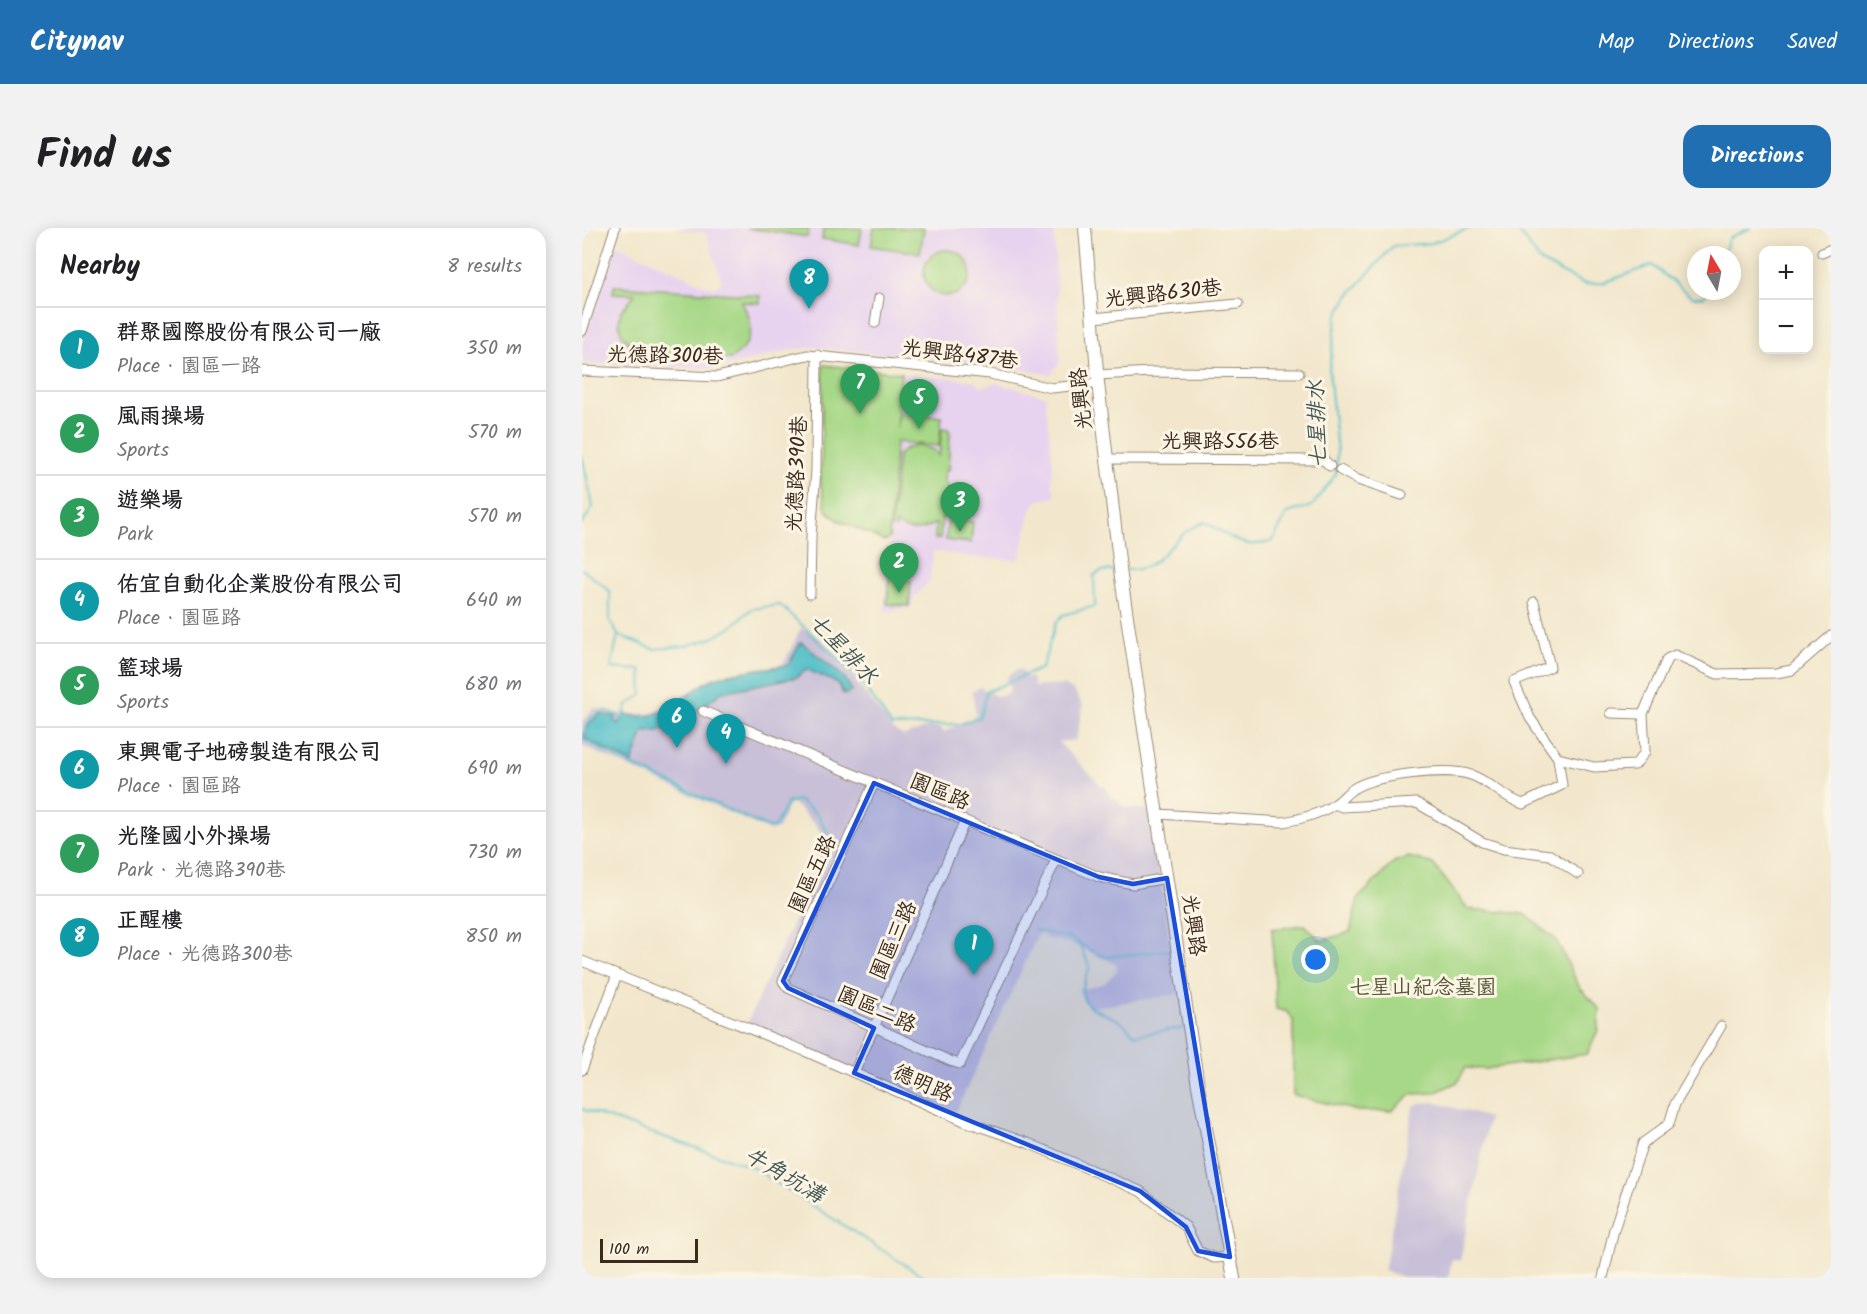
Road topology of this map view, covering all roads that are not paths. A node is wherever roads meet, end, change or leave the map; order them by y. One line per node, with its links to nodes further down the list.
1 (615, 228): 7 (street)
2 (1085, 228): 5 (main road, 光興路)
3 (879, 298): 6 (street)
4 (1238, 304): 5 (street, 光興路630巷)
5 (1093, 318): 11 (main road, 光興路)
6 (875, 323)
7 (582, 331)
8 (817, 356): 9 (street, 光德路300巷); 11 (street, 光興路487巷); 16 (street, 光德路390巷)
9 (582, 371)
10 (1299, 373): 11 (street, 光興路487巷)
11 (1097, 380): 12 (main road, 光興路)
12 (1107, 459): 13 (street, 光興路556巷); 25 (main road, 光興路)
13 (1330, 466)
14 (1340, 470): 15 (street)
15 (1402, 495)
16 (810, 594)
17 (1534, 602): 22 (street)
18 (1831, 636): 21 (street)
19 (703, 711): 23 (street, 園區路)
20 (1611, 713): 21 (street)
21 (1643, 714): 22 (street)
22 (1558, 758): 24 (street)
23 (874, 783): 26 (street, 園區路); 32 (street, 園區五路)
24 (1335, 804): 25 (street); 28 (street)
25 (1158, 814): 29 (main road, 光興路)
26 (965, 821): 27 (street, 園區路); 34 (street, 園區三路)
27 (1056, 860): 29 (street, 園區路); 34 (street, 園區二路)
28 (1578, 874)
29 (1167, 878): 37 (main road, 光興路)
30 (582, 961): 31 (street, 德明路)
31 (617, 975): 35 (street); 36 (street, 德明路)
32 (783, 981): 34 (street, 園區二路)
33 (1720, 1026): 39 (street)
34 (874, 1028): 36 (street, 園區三路)
35 (582, 1070)
36 (854, 1073): 37 (street, 德明路)
37 (1230, 1257): 38 (main road, 光興路)
38 (1234, 1278)
39 (1603, 1278)

